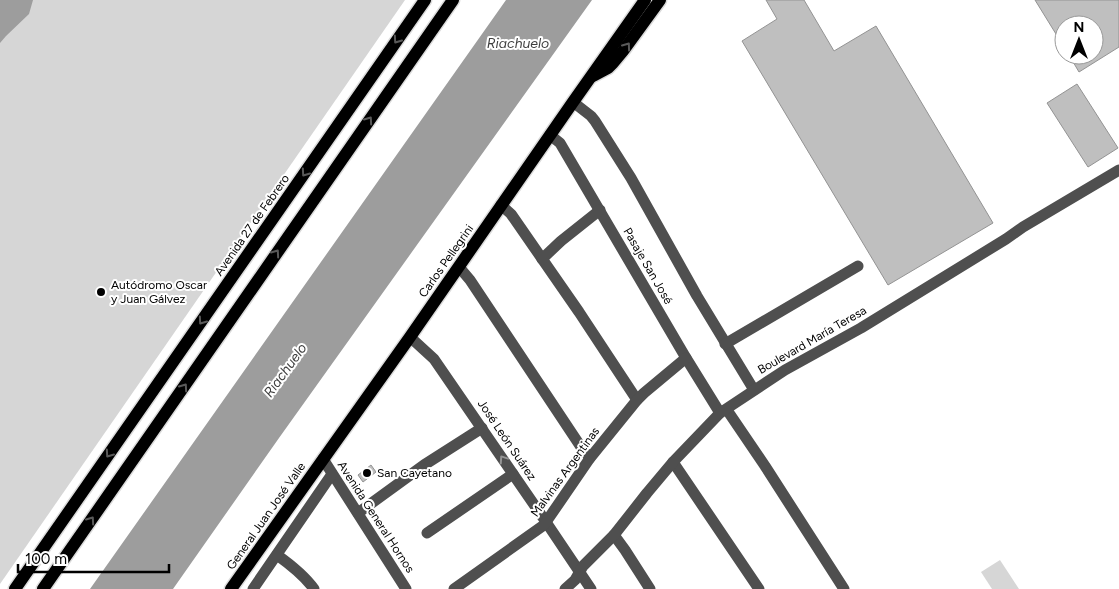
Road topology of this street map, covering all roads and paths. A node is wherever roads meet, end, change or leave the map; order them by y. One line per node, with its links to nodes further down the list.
1 (425, 0): 32 (main road, Avenida 27 de Febrero, one-way to 32)
2 (453, 0): 33 (main road, one-way to 2)
3 (645, 0): 5 (main road, Carlos Pellegrini)
4 (660, 0): 5 (main road, Carlos Pellegrini, one-way to 4)
5 (591, 77): 6 (main road, Carlos Pellegrini)
6 (572, 102): 7 (main road, Carlos Pellegrini); 15 (street)
7 (550, 135): 9 (main road, Carlos Pellegrini); 10 (street, Pasaje San José)
8 (1119, 170): 17 (street, Boulevard María Teresa)
9 (501, 205): 11 (street); 13 (main road, Carlos Pellegrini)
10 (600, 210): 11 (street); 16 (street, Pasaje San José)
11 (542, 259): 18 (street)
12 (858, 266): 15 (street)
13 (459, 267): 14 (main road, Carlos Pellegrini); 21 (street)
14 (410, 337): 20 (street, José León Suárez); 22 (main road, Carlos Pellegrini)
15 (725, 344): 17 (street)
16 (686, 358): 18 (street, Malvinas Argentinas); 19 (street, Pasaje San José)
17 (754, 390): 19 (street, Boulevard María Teresa)
18 (637, 400): 21 (street, Malvinas Argentinas)
19 (723, 412): 23 (street, Boulevard María Teresa); 43 (street, Pasaje San José)
20 (482, 428): 25 (street, José León Suárez, one-way to 20); 26 (street)
21 (590, 458): 27 (street, Malvinas Argentinas)
22 (323, 459): 24 (street, Avenida General Hornos); 34 (main road, General Juan José Valle)
23 (673, 462): 29 (street, Boulevard María Teresa); 42 (street)
24 (332, 474): 26 (street, Avenida General Hornos); 30 (street)
25 (513, 474): 27 (street, José León Suárez); 28 (street)
26 (358, 513): 37 (street, Avenida General Hornos)
27 (546, 522): 31 (street, José León Suárez); 38 (street, Malvinas Argentinas)
28 (427, 533)
29 (614, 536): 31 (street, Boulevard María Teresa); 41 (street)
30 (277, 555): 35 (street); 36 (street)
31 (579, 571): 39 (street, Boulevard María Teresa); 40 (street, José León Suárez)
32 (15, 589)
33 (43, 589)
34 (231, 589)
35 (253, 589)
36 (314, 589)
37 (406, 589)
38 (454, 589)
39 (565, 589)
40 (591, 589)
41 (650, 589)
42 (759, 589)
43 (844, 589)

